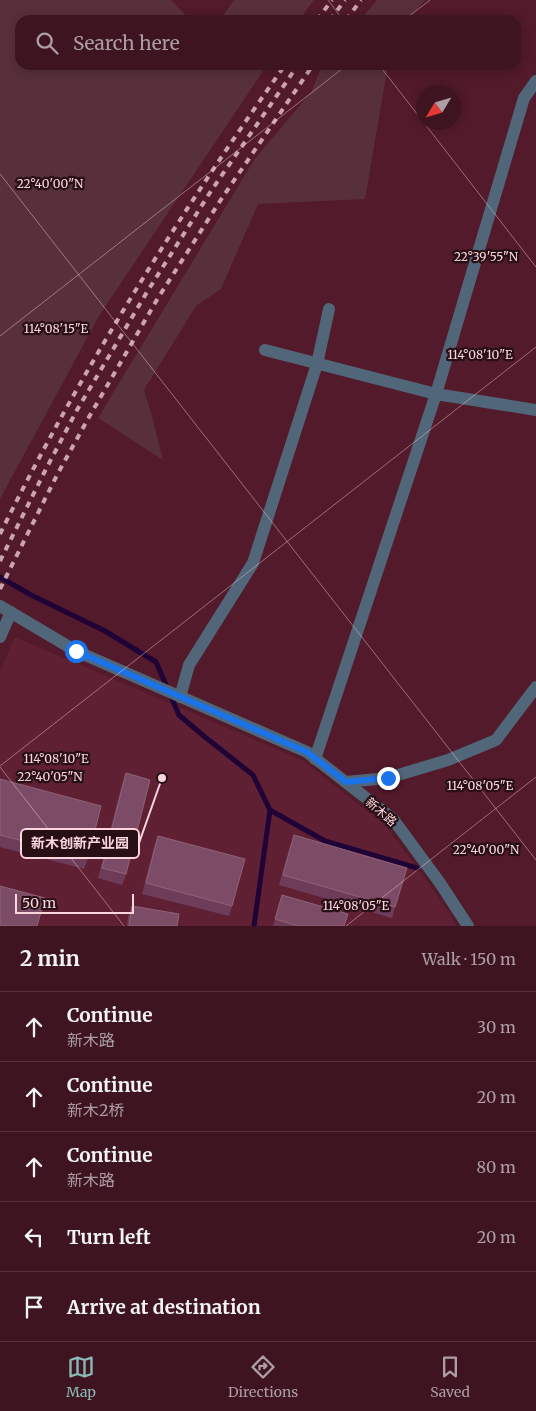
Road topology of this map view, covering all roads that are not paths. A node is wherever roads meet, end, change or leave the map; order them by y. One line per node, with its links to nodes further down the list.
1 (536, 81): 5 (street)
2 (329, 308): 4 (street)
3 (264, 350): 4 (street)
4 (317, 364): 5 (street); 10 (street)
5 (436, 394): 6 (street); 11 (street)
6 (536, 410)
7 (5, 609): 8 (street); 10 (street, 新木路)
8 (0, 637)
9 (536, 687): 12 (street)
10 (180, 697): 11 (street, 新木路)
11 (316, 759): 12 (street, 新木路)
12 (346, 782): 13 (street, 新木路)
13 (468, 926)

